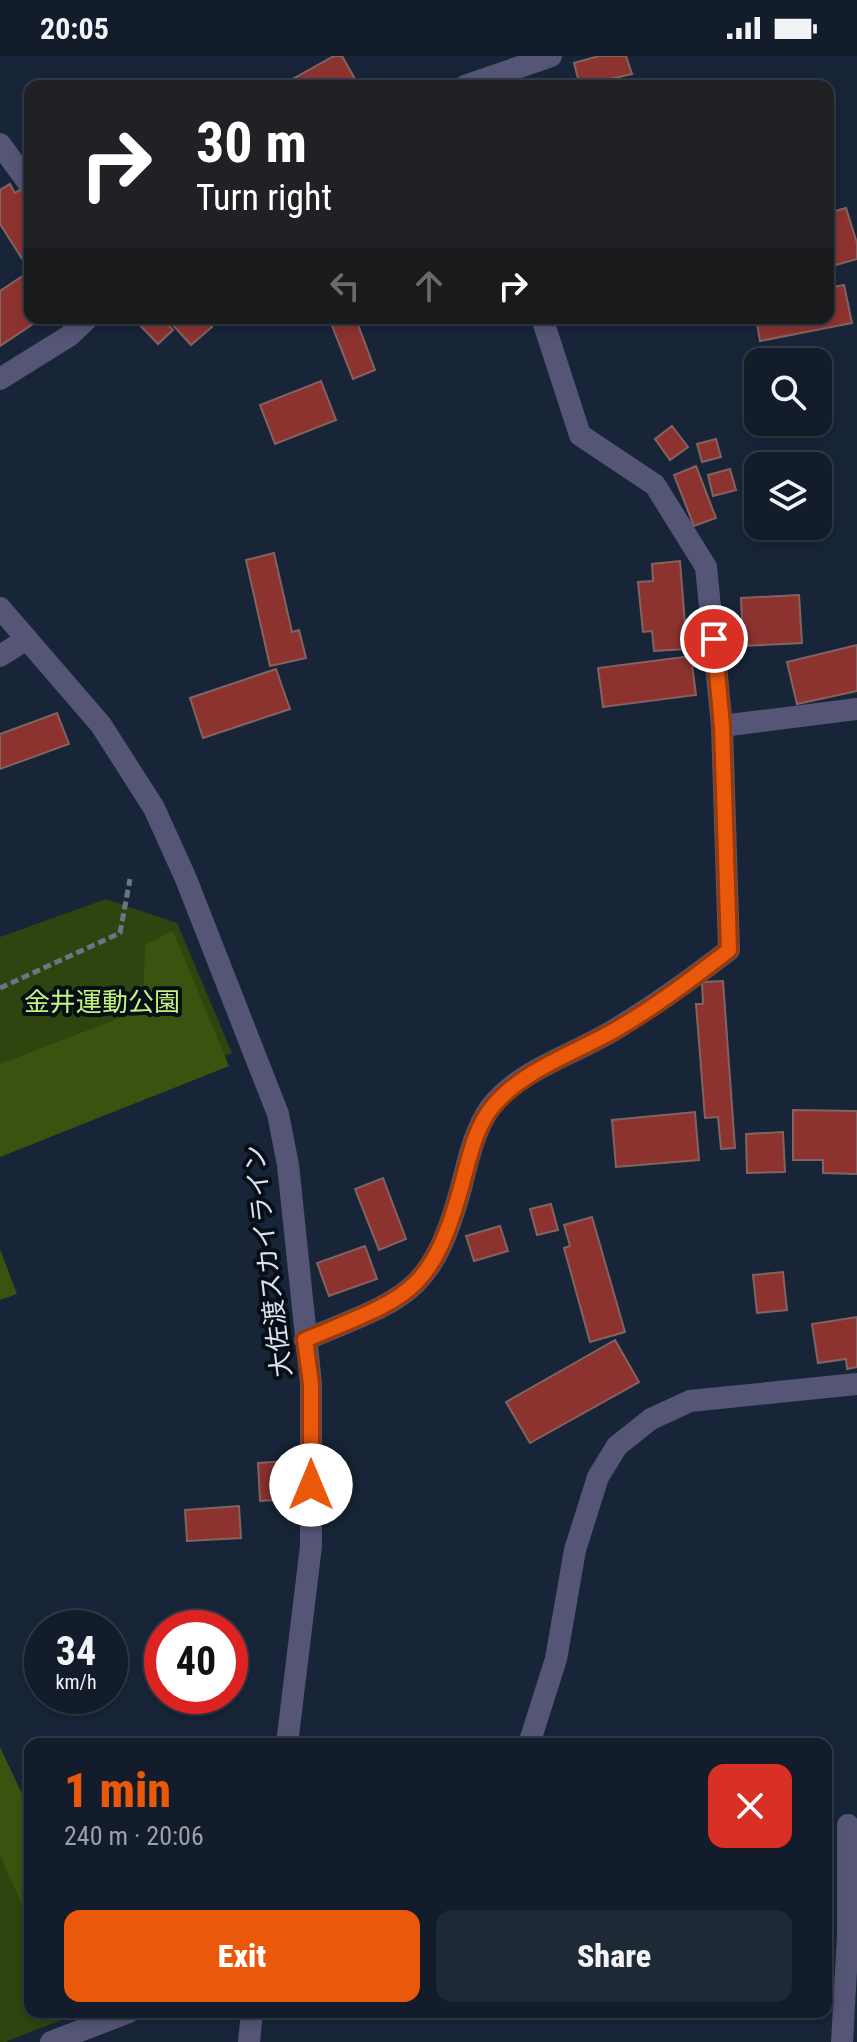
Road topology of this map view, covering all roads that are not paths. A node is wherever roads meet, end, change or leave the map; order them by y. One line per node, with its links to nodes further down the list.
1 (551, 56): 2 (street)
2 (512, 62): 3 (street)
3 (477, 80)
4 (0, 144): 5 (street)
5 (24, 177)
6 (82, 324): 8 (street)
7 (544, 324): 13 (street)
8 (0, 379)
9 (0, 608): 10 (street, 大佐渡スカイライン)
10 (27, 639): 11 (street); 14 (street, 大佐渡スカイライン)
11 (0, 656)
12 (857, 709): 13 (street)
13 (722, 726): 14 (street)
14 (305, 1340): 16 (street, 大佐渡スカイライン)
15 (857, 1384): 17 (street)
16 (288, 1738)
17 (531, 1738)
18 (844, 1824): 23 (street)
19 (113, 2018): 21 (street)
20 (251, 2018): 22 (street)
21 (51, 2042)
22 (249, 2042)
23 (842, 2042)

